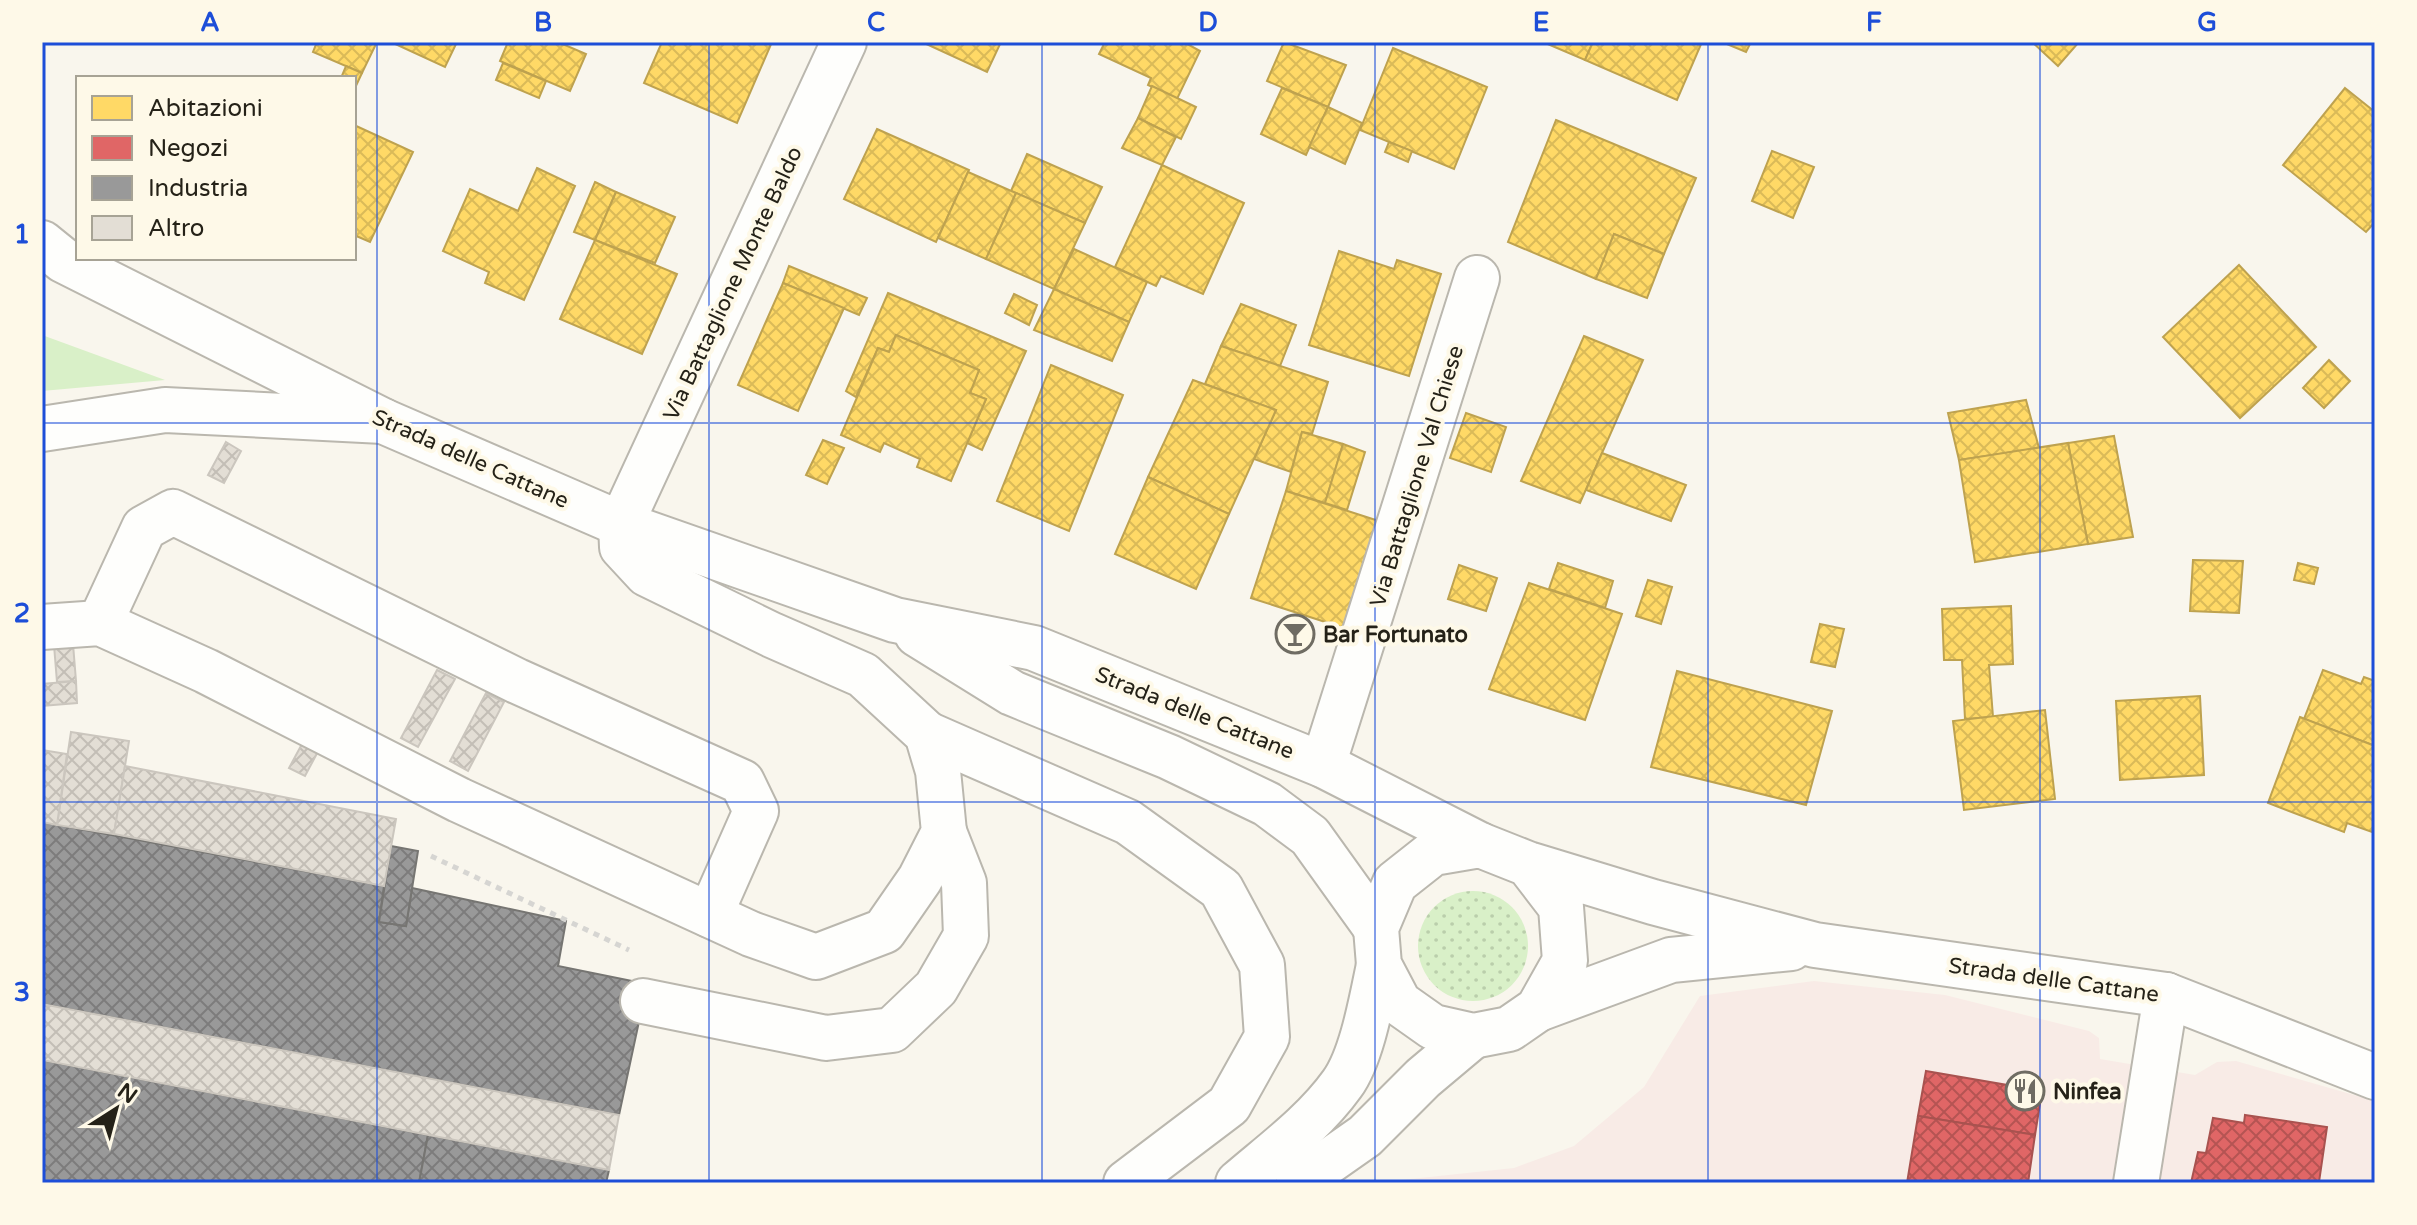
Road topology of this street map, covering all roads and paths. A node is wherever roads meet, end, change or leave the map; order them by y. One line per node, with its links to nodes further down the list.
1 (844, 42): 7 (street, Via Battaglione Monte Baldo)
2 (42, 217): 3 (street, Strada delle Cattane)
3 (49, 253): 5 (street, Strada delle Cattane)
4 (1477, 278): 12 (street, Via Battaglione Val Chiese)
5 (383, 421): 6 (street); 7 (street, Strada delle Cattane)
6 (42, 429)
7 (621, 524): 8 (street, Strada delle Cattane); 11 (street)
8 (895, 620): 12 (street, Strada delle Cattane); 18 (street, Strada delle Cattane)
9 (100, 623): 10 (street); 16 (street); 16 (street)
10 (42, 627)
11 (927, 734): 13 (street); 24 (street)
12 (1323, 765): 14 (street, Strada delle Cattane)
13 (944, 832): 16 (street); 20 (street)
14 (1480, 845): 15 (street); 18 (street)
15 (1528, 864): 17 (street, Strada delle Cattane); 21 (street)
16 (710, 915)
17 (1815, 945): 19 (street, Strada delle Cattane); 21 (street, Strada delle Cattane)
18 (1378, 947): 22 (street); 25 (street)
19 (2166, 995): 23 (street, Strada delle Cattane); 27 (street)
20 (643, 1001)
21 (1538, 1009): 22 (street)
22 (1473, 1036): 26 (street)
23 (2375, 1077)
24 (1126, 1183)
25 (1238, 1183)
26 (1298, 1183)
27 (2136, 1183)

